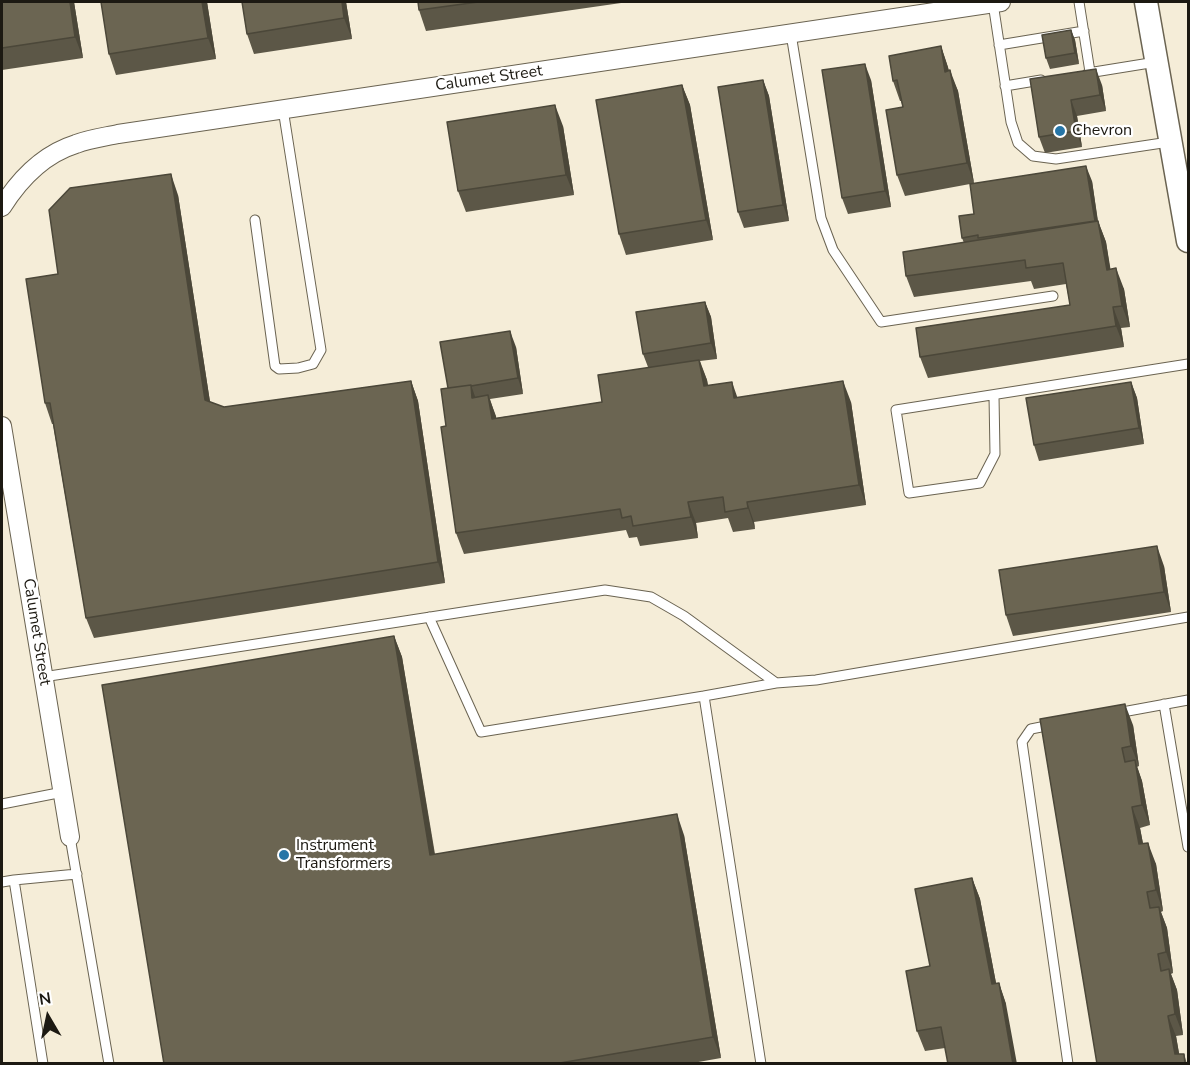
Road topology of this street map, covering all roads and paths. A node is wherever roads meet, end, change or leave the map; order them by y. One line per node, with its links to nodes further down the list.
1 (997, 2): 5 (street, Calumet Street); 6 (lane)
2 (1079, 2): 4 (lane)
3 (1146, 2): 7 (street)
4 (1084, 31): 6 (lane); 8 (lane)
5 (791, 34): 12 (street, Calumet Street); 17 (lane)
6 (999, 45): 11 (lane)
7 (1156, 62): 8 (lane); 13 (street)
8 (1090, 72): 9 (lane)
9 (1080, 74)
10 (1048, 79): 11 (lane)
11 (1005, 86): 13 (lane)
12 (283, 109): 14 (street, Calumet Street); 15 (lane)
13 (1171, 141): 16 (street)
14 (2, 207)
15 (255, 220)
16 (1188, 241)
17 (1053, 296)
18 (1188, 364): 19 (lane)
19 (994, 396): 19 (lane)
20 (2, 426): 23 (street, Calumet Street)
21 (429, 617): 23 (lane); 24 (lane); 25 (lane)
22 (1188, 617): 24 (lane)
23 (43, 677): 30 (street, Calumet Street)
24 (776, 683): 25 (lane)
25 (704, 696): 39 (lane)
26 (1188, 700): 27 (lane)
27 (1164, 704): 28 (lane); 33 (lane)
28 (1109, 714)
29 (1065, 723): 40 (lane)
30 (63, 792): 31 (lane); 32 (street, Calumet Street)
31 (2, 804)
32 (70, 837): 34 (lane)
33 (1188, 847)
34 (77, 874): 35 (lane); 38 (lane)
35 (14, 880): 36 (lane); 37 (lane)
36 (2, 882)
37 (43, 1064)
38 (109, 1064)
39 (761, 1064)
40 (1068, 1064)

